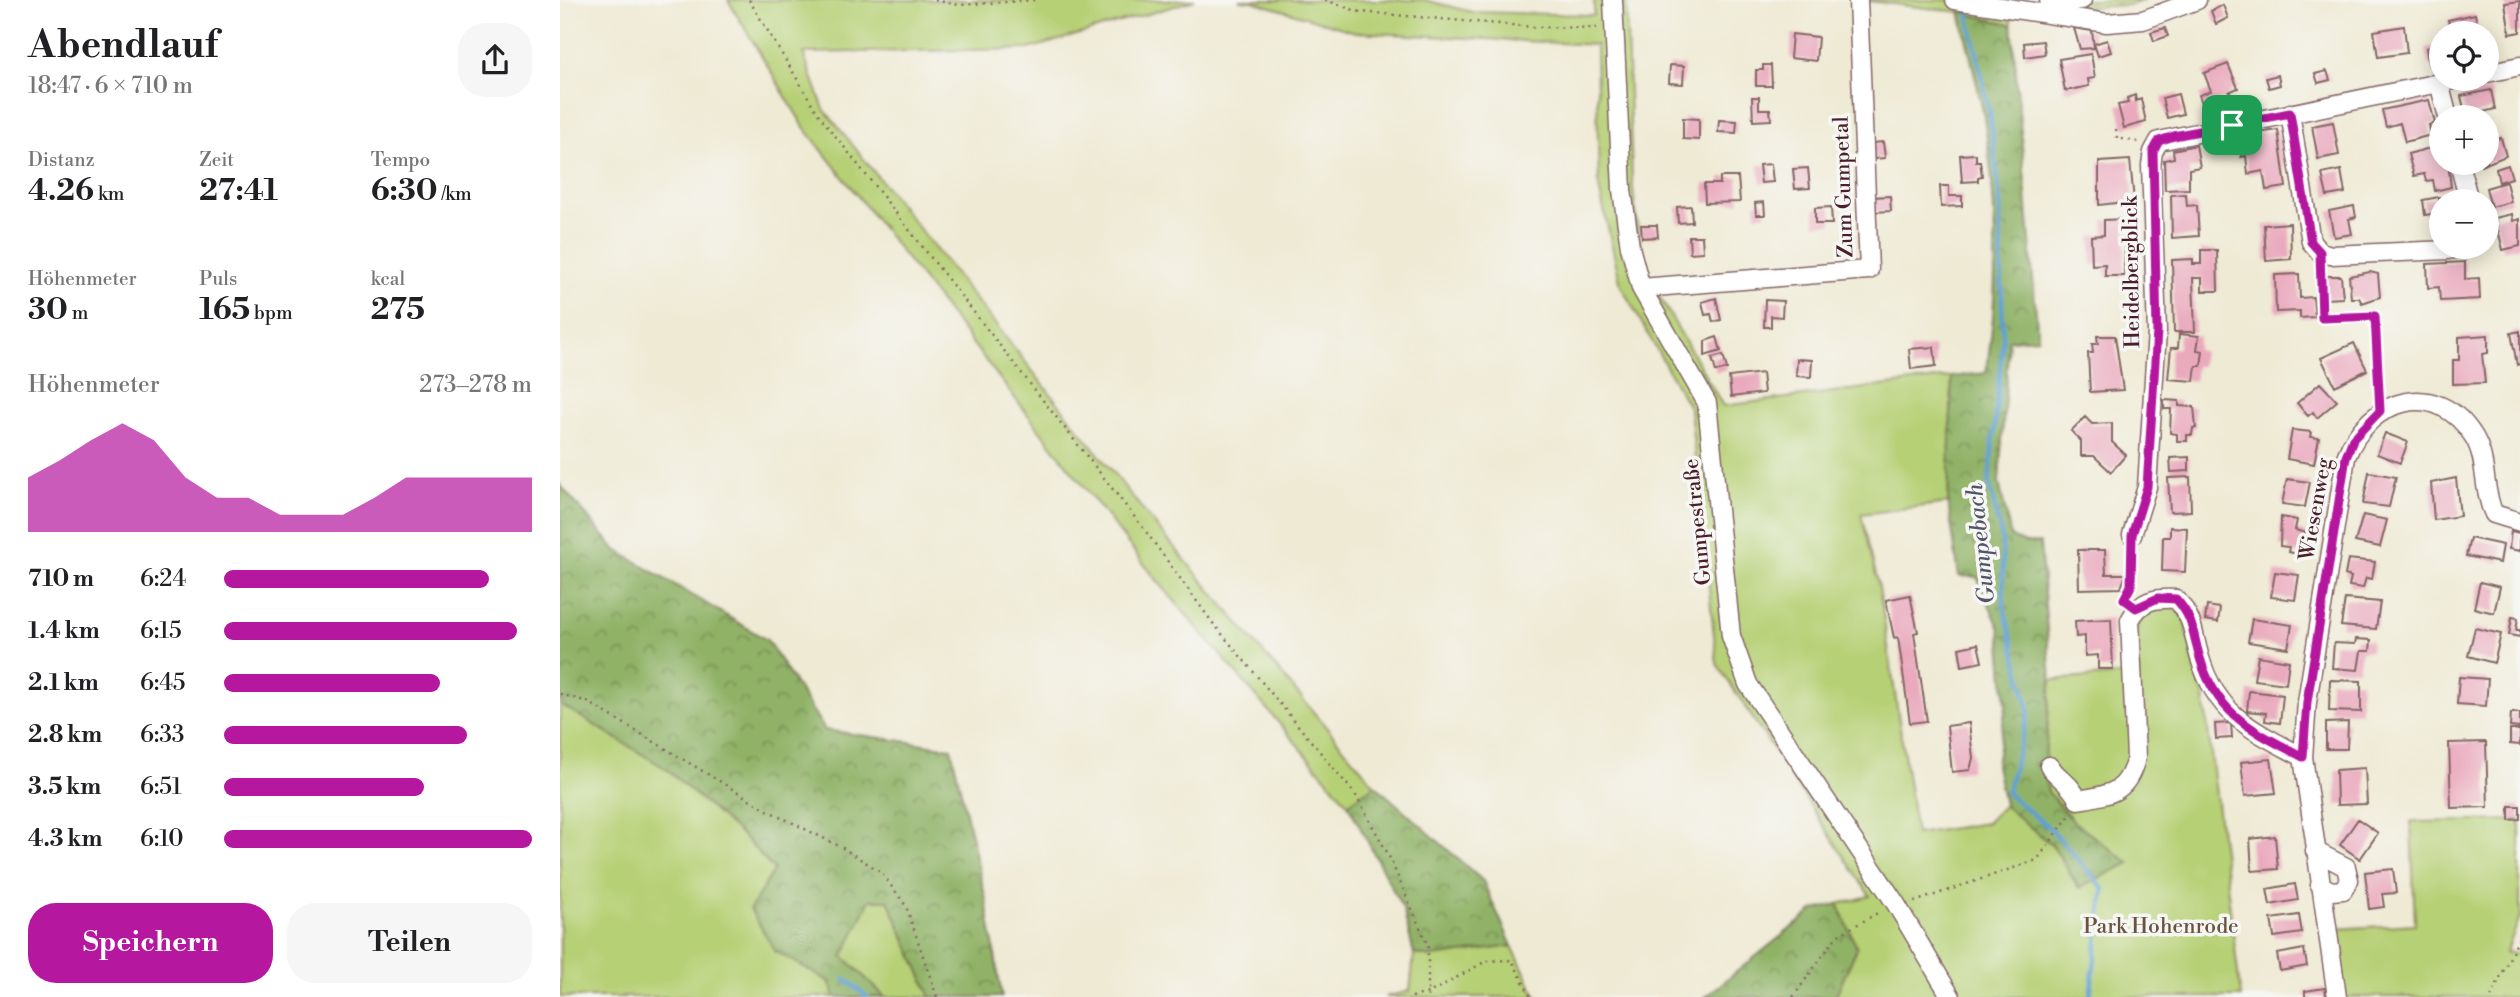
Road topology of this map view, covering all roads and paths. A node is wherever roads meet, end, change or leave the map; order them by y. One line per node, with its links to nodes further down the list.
1 (749, 0): 34 (path)
2 (935, 0): 3 (path)
3 (1035, 0)
4 (1325, 0): 12 (path)
5 (1613, 0): 12 (street, Gumpestraße)
6 (1858, 0): 21 (street, Zum Gumpetal)
7 (1955, 0): 11 (street)
8 (2049, 0): 9 (street)
9 (2082, 0)
10 (2197, 0): 11 (street)
11 (1989, 3)
12 (1615, 28): 21 (street, Gumpestraße)
13 (2520, 66): 14 (street)
14 (2499, 70)
15 (2429, 85): 16 (street)
16 (2290, 113): 18 (street); 20 (street)
17 (2116, 130): 18 (path)
18 (2156, 146): 24 (street, Heidelbergblick)
19 (2429, 250): 20 (street)
20 (2320, 252): 22 (path)
21 (1641, 288): 32 (street, Gumpestraße)
22 (2380, 411): 23 (street); 27 (street, Wiesenweg)
23 (2520, 522)
24 (2132, 535): 25 (path)
25 (2136, 608): 27 (street); 28 (street)
26 (560, 694): 35 (path)
27 (2303, 757): 30 (street, Wiesenweg)
28 (2049, 766)
29 (2066, 822): 32 (path)
30 (2315, 851): 31 (street, Wiesenweg); 31 (street)
31 (2320, 885): 40 (street, Wiesenweg)
32 (1896, 904): 38 (path); 39 (street, Gumpestraße)
33 (2520, 936): 41 (path)
34 (1429, 995): 36 (path); 37 (path)
35 (937, 997)
36 (1412, 997)
37 (1531, 997)
38 (1793, 997)
39 (1951, 997)
40 (2337, 997)
41 (2491, 997)

